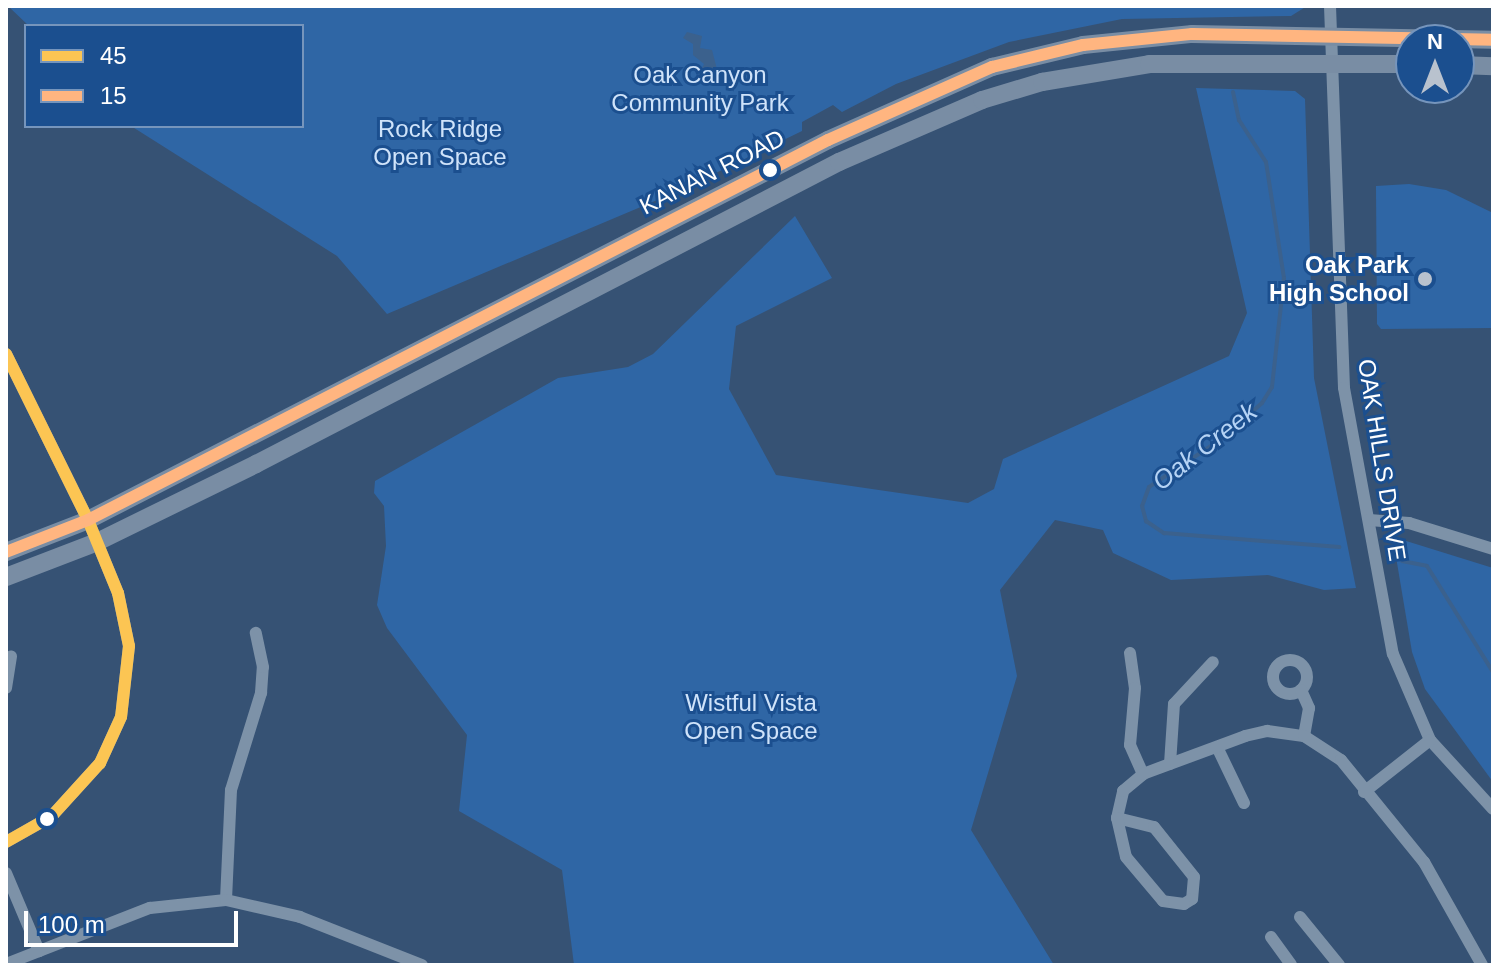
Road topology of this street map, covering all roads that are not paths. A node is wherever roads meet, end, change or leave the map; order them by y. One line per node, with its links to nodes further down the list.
1 (1330, 6): 2 (street, OAK HILLS DRIVE)
2 (1331, 37): 3 (main road, KANAN ROAD); 4 (street, OAK HILLS DRIVE); 7 (main road, KANAN ROAD)
3 (1493, 40)
4 (1332, 63): 5 (main road, KANAN ROAD); 8 (street, OAK HILLS DRIVE); 9 (main road, KANAN ROAD)
5 (1395, 64)
6 (6, 354): 7 (street)
7 (88, 520): 9 (street); 11 (main road, KANAN ROAD)
8 (1369, 520): 10 (street); 20 (street, OAK HILLS DRIVE)
9 (97, 542): 12 (main road, KANAN ROAD); 28 (street)
10 (1493, 549)
11 (6, 552)
12 (6, 577)
13 (256, 633): 30 (street)
14 (1130, 653): 23 (street)
15 (11, 656): 17 (street)
16 (1213, 662): 22 (street)
17 (6, 688)
18 (1301, 690): 19 (street)
19 (1304, 736): 21 (street); 24 (street)
20 (1430, 740): 24 (street); 26 (street, OAK HILLS DRIVE)
21 (1218, 749): 22 (street); 25 (street)
22 (1170, 764): 23 (street)
23 (1143, 774): 27 (street)
24 (1364, 792): 35 (street)
25 (1244, 803)
26 (1493, 809)
27 (1117, 818): 27 (street)
28 (6, 842)
29 (6, 873): 33 (street)
30 (226, 900): 33 (street); 36 (street)
31 (1300, 917): 38 (street)
32 (1271, 937): 37 (street)
33 (39, 951): 34 (street)
34 (6, 964)
35 (1477, 964)
36 (422, 965)
37 (1291, 965)
38 (1339, 965)

